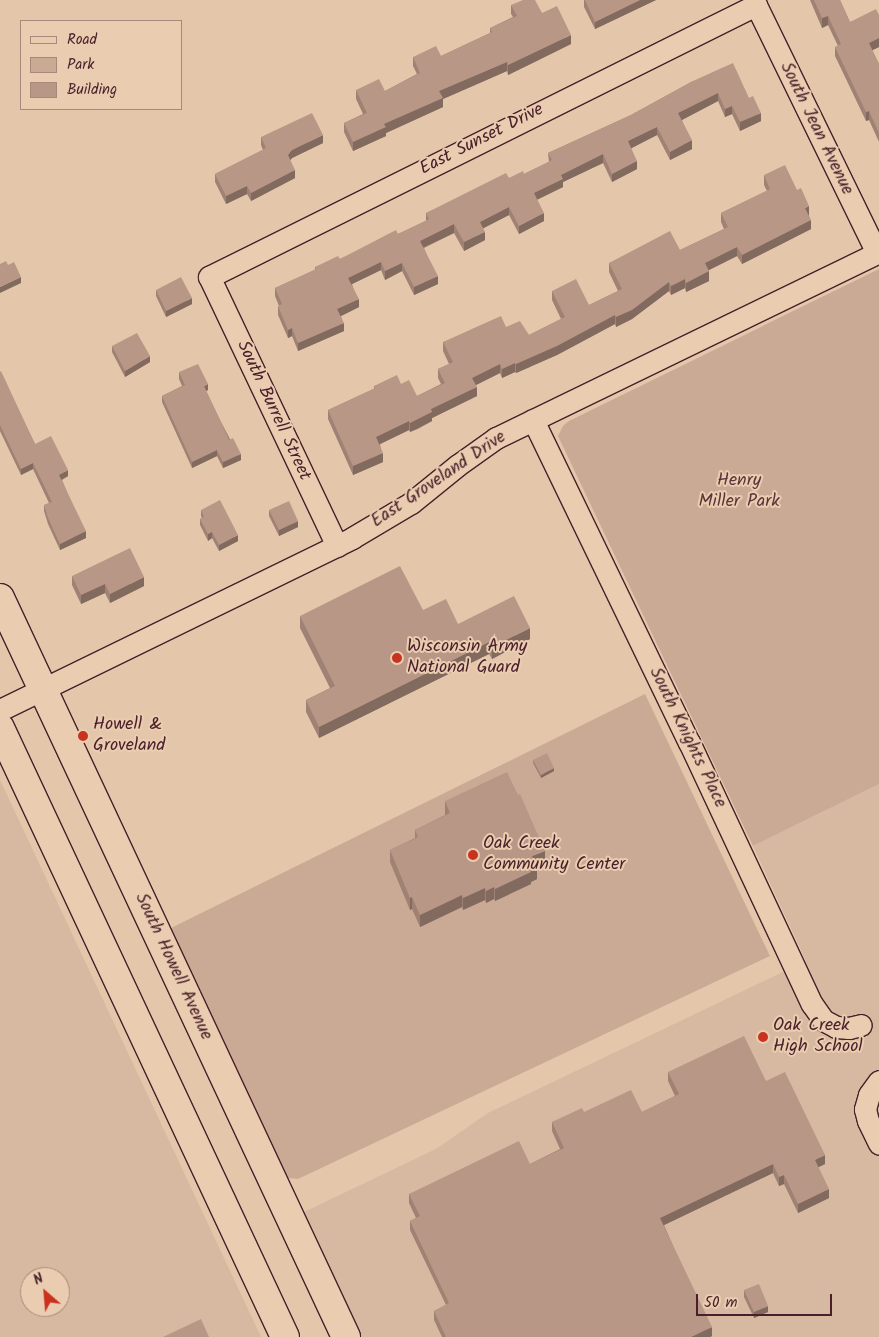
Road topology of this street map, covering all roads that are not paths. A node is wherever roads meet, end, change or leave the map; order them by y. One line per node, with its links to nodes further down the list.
1 (756, 5): 2 (street, South Jean Avenue); 3 (street, East Sunset Drive)
2 (878, 252): 4 (street, East Groveland Drive)
3 (209, 277): 5 (street, South Burrell Street)
4 (533, 420): 5 (street, East Groveland Drive); 10 (street, South Knights Place)
5 (336, 546): 7 (street, East Groveland Drive)
6 (0, 598): 7 (main road, South Howell Avenue)
7 (43, 688): 8 (street, East Groveland Drive); 14 (main road, South Howell Avenue)
8 (0, 710)
9 (0, 728): 13 (main road)
10 (861, 1025)
11 (879, 1081): 12 (street)
12 (879, 1144)
13 (285, 1337)
14 (346, 1337)

